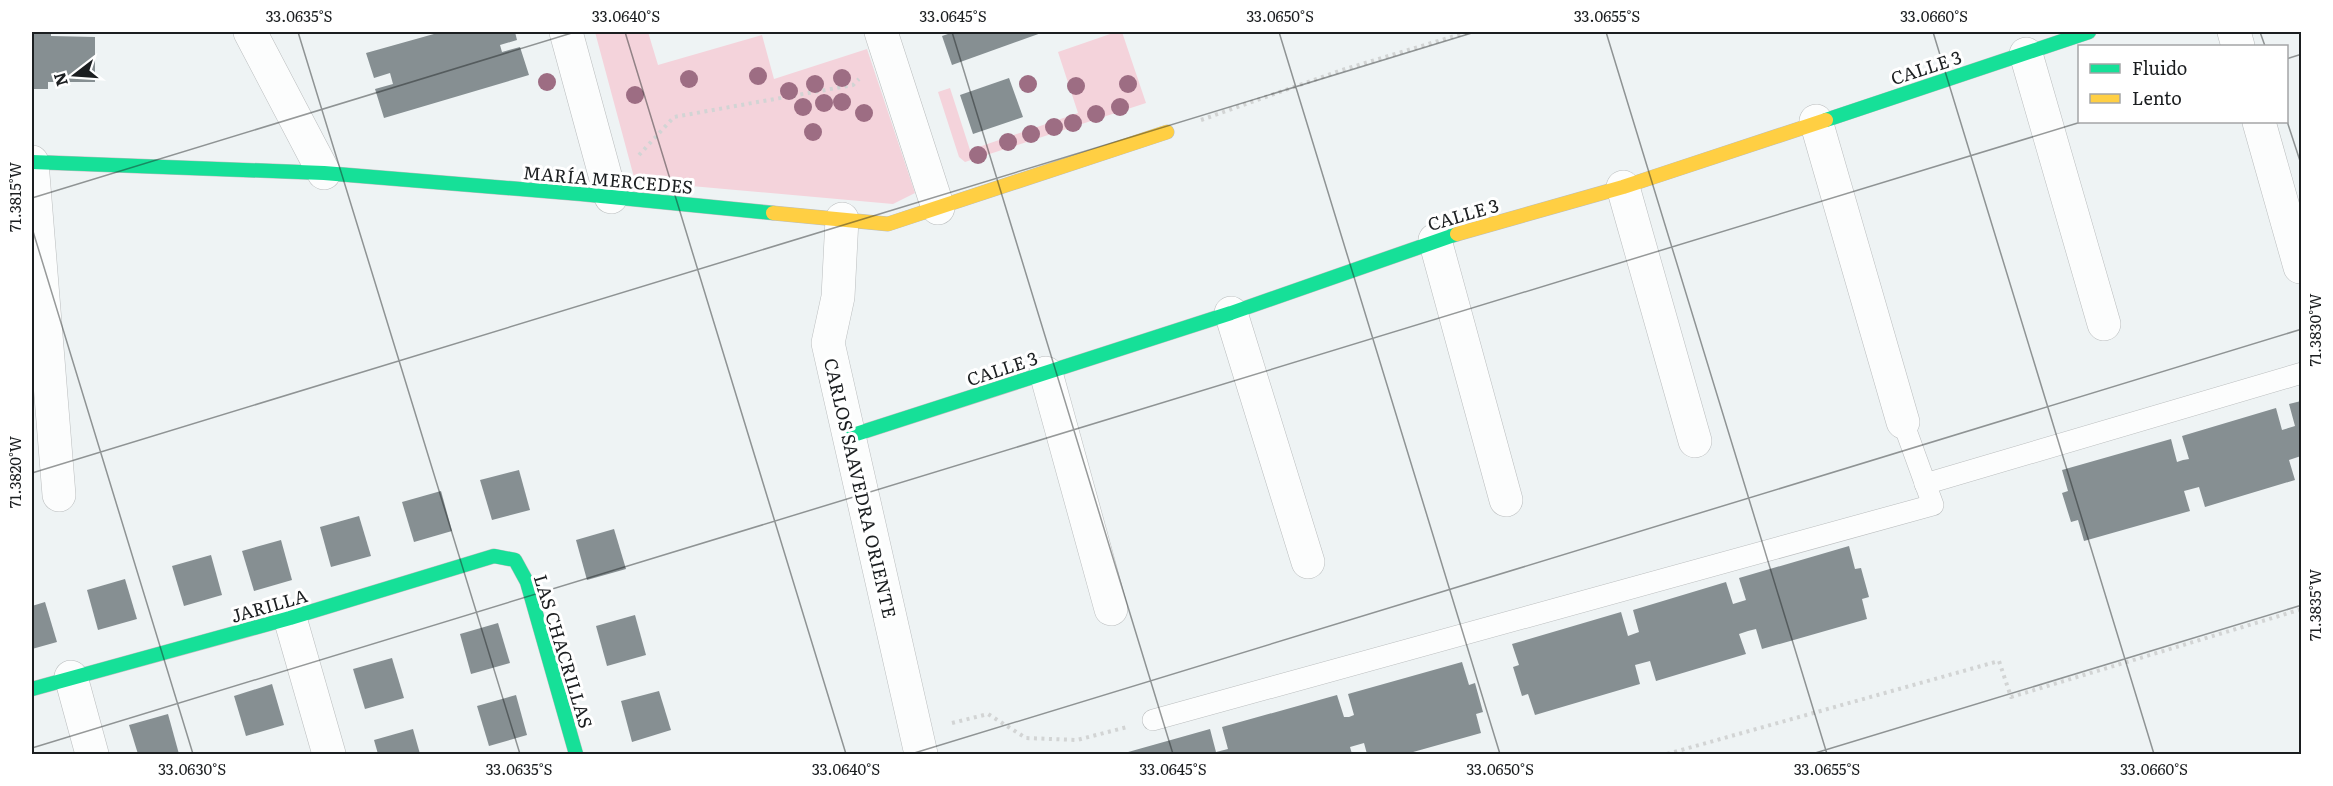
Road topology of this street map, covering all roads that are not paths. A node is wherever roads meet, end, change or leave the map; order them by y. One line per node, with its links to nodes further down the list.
1 (250, 32): 10 (street)
2 (567, 32): 12 (street)
3 (881, 32): 13 (street)
4 (2089, 32): 5 (street, CALLE 3)
5 (2026, 54): 6 (street, CALLE 3); 18 (street)
6 (1816, 121): 11 (street, CALLE 3); 21 (street)
7 (2259, 123): 16 (street)
8 (1167, 132): 13 (street, MARÍA MERCEDES)
9 (32, 162): 10 (street, MARÍA MERCEDES); 25 (street)
10 (324, 173): 12 (street, MARÍA MERCEDES)
11 (1623, 187): 15 (street, CALLE 3); 23 (street)
12 (611, 197): 14 (street, MARÍA MERCEDES)
13 (938, 208): 14 (street, MARÍA MERCEDES)
14 (842, 219): 22 (street, CARLOS SAAVEDRA ORIENTE)
15 (1434, 240): 17 (street, CALLE 3); 26 (street)
16 (2300, 267)
17 (1231, 313): 19 (street, CALLE 3); 28 (street)
18 (2104, 324)
19 (1046, 373): 22 (street, CALLE 3); 29 (street)
20 (2301, 373): 24 (lane)
21 (1903, 422): 24 (lane)
22 (850, 436): 34 (street, CARLOS SAAVEDRA ORIENTE)
23 (1695, 441)
24 (1925, 484): 33 (lane)
25 (59, 495)
26 (1506, 500)
27 (515, 560): 30 (street, JARILLA); 37 (street, LAS CHACRILLAS)
28 (1308, 562)
29 (1111, 609)
30 (290, 618): 31 (street, JARILLA); 36 (street)
31 (71, 677): 32 (street, JARILLA); 35 (street)
32 (32, 689)
33 (1153, 720)
34 (918, 743)
35 (92, 754)
36 (329, 754)
37 (576, 754)

